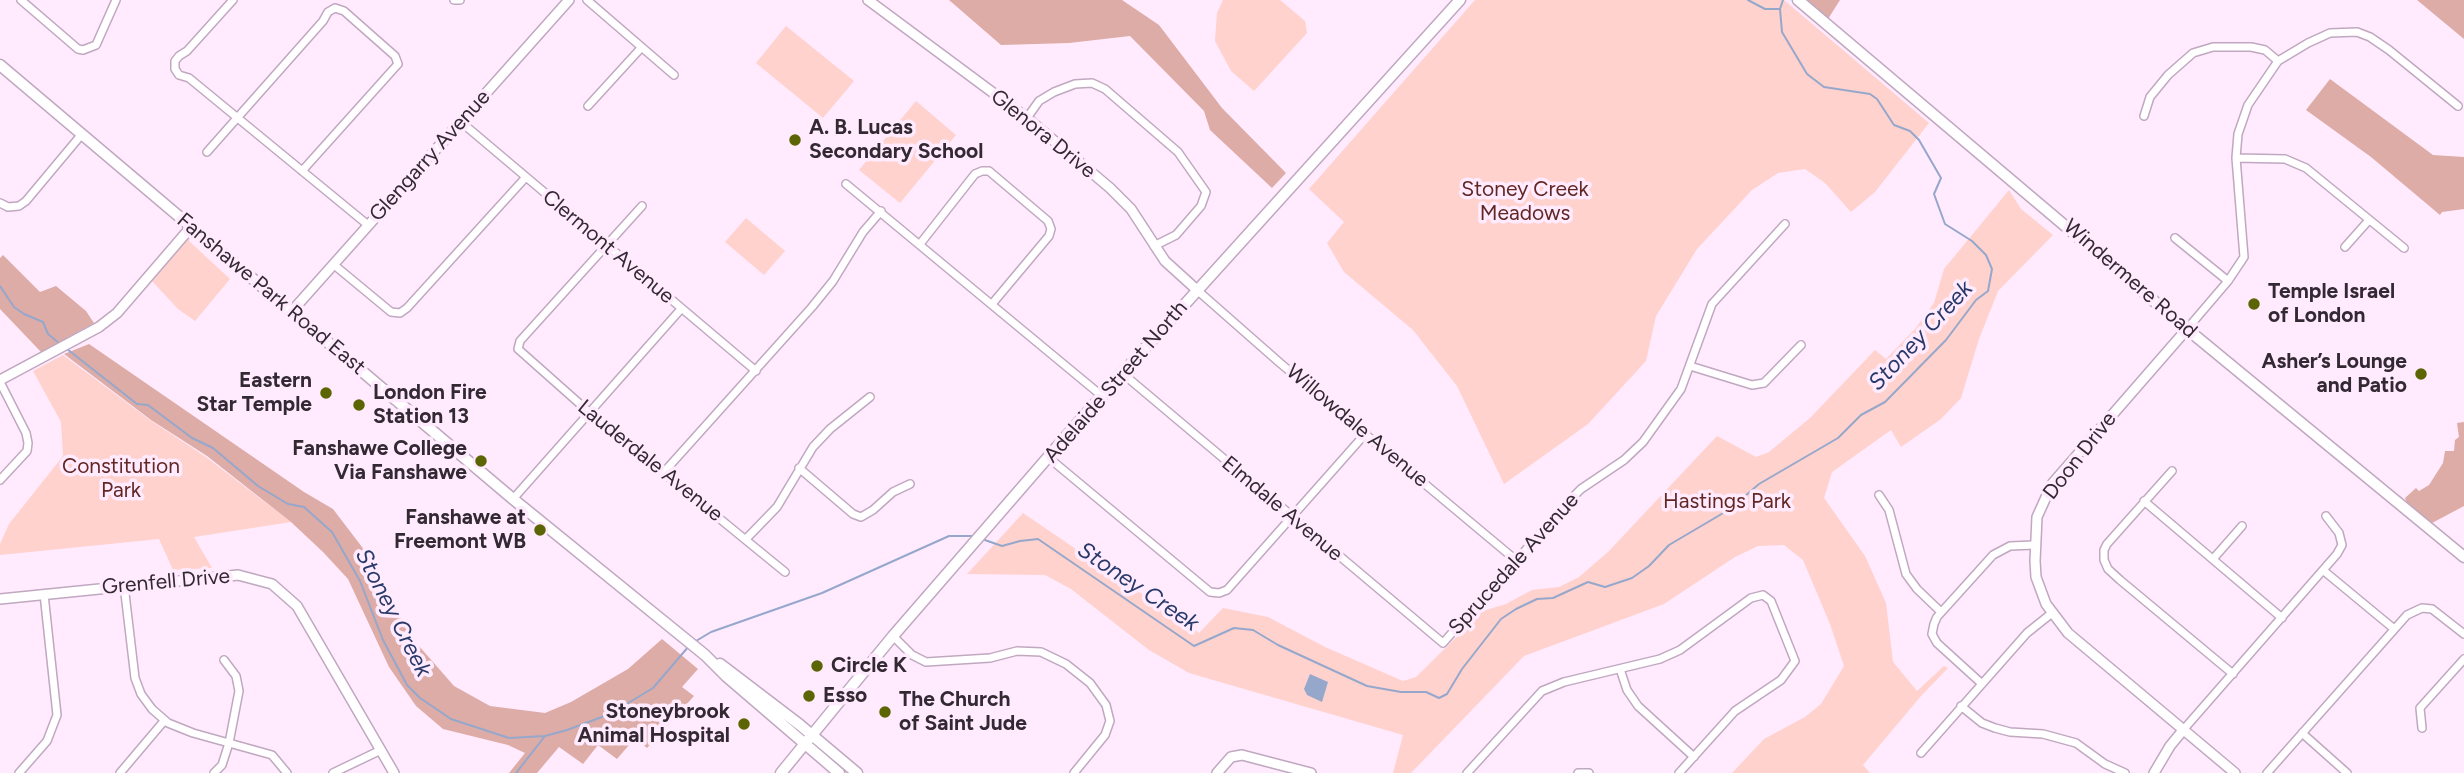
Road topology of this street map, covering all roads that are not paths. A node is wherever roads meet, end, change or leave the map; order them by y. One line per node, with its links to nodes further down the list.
1 (21, 0): 2 (street)
2 (116, 0)
3 (233, 0): 16 (street)
4 (569, 0): 18 (street, Glengarry Avenue)
5 (587, 0): 9 (street)
6 (868, 0): 17 (street, Glenora Drive)
7 (1460, 0): 40 (main road, Adelaide Street North)
8 (1799, 1): 44 (main road, Windermere Road)
9 (641, 48): 12 (street); 13 (street)
10 (2278, 61): 14 (street); 15 (street); 21 (street)
11 (0, 65): 19 (main road, Fanshawe Park Road East)
12 (674, 75)
13 (588, 106)
14 (2458, 106)
15 (2144, 116)
16 (237, 118): 20 (street); 22 (street); 22 (street)
17 (1027, 118): 35 (street, Glenora Drive); 35 (street)
18 (461, 122): 23 (street, Clermont Avenue); 29 (street, Glengarry Avenue)
19 (82, 134): 25 (street); 31 (main road, Fanshawe Park Road East)
20 (207, 152)
21 (2236, 158): 28 (street); 39 (street)
22 (302, 171): 29 (street)
23 (526, 177): 34 (street, Clermont Avenue); 38 (street)
24 (846, 184): 27 (street)
25 (0, 203)
26 (642, 206): 34 (street)
27 (881, 211): 33 (street); 47 (street)
28 (2370, 220): 36 (street); 37 (street)
29 (368, 225): 38 (street, Glengarry Avenue)
30 (1785, 225): 46 (street, Sprucedale Avenue)
31 (191, 227): 43 (main road, Fanshawe Park Road East); 49 (street)
32 (2175, 238): 39 (street)
33 (920, 244): 41 (street); 41 (street)
34 (606, 246): 42 (street, Clermont Avenue); 52 (street, Lauderdale Avenue)
35 (1154, 246): 40 (street, Glenora Drive)
36 (2345, 247)
37 (2404, 248)
38 (333, 264): 43 (street, Glengarry Avenue)
39 (2228, 281): 44 (street)
40 (1197, 289): 48 (main road, Adelaide Street North); 53 (street, Willowdale Avenue)
41 (992, 304): 50 (street)
42 (681, 309): 47 (street, Clermont Avenue); 52 (street)
43 (292, 311): 61 (main road, Fanshawe Park Road East)
44 (2186, 328): 67 (street, Doon Drive); 68 (main road, Windermere Road)
45 (1801, 345): 46 (street)
46 (1690, 366): 70 (street, Sprucedale Avenue)
47 (756, 371): 57 (street)
48 (1122, 373): 50 (main road, Adelaide Street North); 64 (street, Elmdale Avenue)
49 (0, 381): 58 (street)
50 (1102, 396): 54 (main road, Adelaide Street North)
51 (870, 397): 55 (street)
52 (589, 412): 57 (street, Lauderdale Avenue); 61 (street)
53 (1366, 433): 64 (street); 70 (street, Willowdale Avenue)
54 (1049, 458): 64 (street); 81 (main road, Adelaide Street North)
55 (799, 468): 59 (street); 66 (street)
56 (2172, 471): 62 (street)
57 (664, 472): 66 (street, Lauderdale Avenue)
58 (0, 480)
59 (910, 484)
60 (1879, 495): 76 (street)
61 (513, 499): 83 (main road, Fanshawe Park Road East)
62 (2144, 501): 69 (street); 87 (street)
63 (2326, 516): 71 (street)
64 (1292, 518): 82 (street, Elmdale Avenue)
65 (2242, 526): 69 (street)
66 (746, 539): 72 (street, Lauderdale Avenue)
67 (2034, 545): 76 (street); 77 (street, Doon Drive)
68 (2464, 557)
69 (2213, 559): 78 (street)
70 (1517, 561): 82 (street, Sprucedale Avenue)
71 (2324, 570): 78 (street); 79 (street)
72 (785, 572)
73 (124, 585): 74 (street, Grenfell Drive); 90 (street); 97 (street, Grenfell Drive)
74 (44, 594): 75 (street, Grenfell Drive); 100 (street)
75 (0, 599)
76 (1941, 612): 88 (street)
77 (2052, 613): 88 (street); 92 (street, Doon Drive)
78 (2282, 618): 87 (street)
79 (2393, 628): 80 (street); 93 (street)
80 (2464, 634)
81 (893, 636): 94 (main road, Adelaide Street North); 109 (street)
82 (1443, 643)
83 (705, 655): 94 (main road, Fanshawe Park Road East); 96 (main road, Fanshawe Park Road East)
84 (2464, 659): 91 (street)
85 (224, 660): 95 (street)
86 (1620, 668): 99 (street); 99 (street); 112 (street)
87 (2233, 674): 92 (street)
88 (1981, 683): 89 (street)
89 (1961, 706): 98 (street); 116 (street)
90 (164, 722): 95 (street); 101 (street)
91 (2422, 728)
92 (2184, 729): 117 (street); 118 (street, Doon Drive)
93 (2302, 733): 119 (street); 120 (street)
94 (813, 735): 96 (main road, Adelaide Street North); 108 (main road, Fanshawe Park Road East)
95 (229, 743): 102 (street); 103 (street)
96 (805, 744): 106 (main road, Adelaide Street North); 107 (main road, Fanshawe Park Road East)
97 (380, 750): 104 (street); 105 (street, Grenfell Drive)
98 (1921, 752)
99 (1694, 757): 115 (street)
100 (19, 773)
101 (120, 773)
102 (214, 773)
103 (287, 773)
104 (333, 773)
105 (394, 773)
106 (782, 773)
107 (839, 773)
108 (857, 773)
109 (1074, 773)
110 (1217, 773): 111 (street)
111 (1311, 773)
112 (1467, 773)
113 (1577, 773): 114 (street)
114 (1589, 773)
115 (1679, 773)
116 (2125, 773)
117 (2154, 773)
118 (2235, 773)
119 (2267, 773)
120 (2347, 773)

